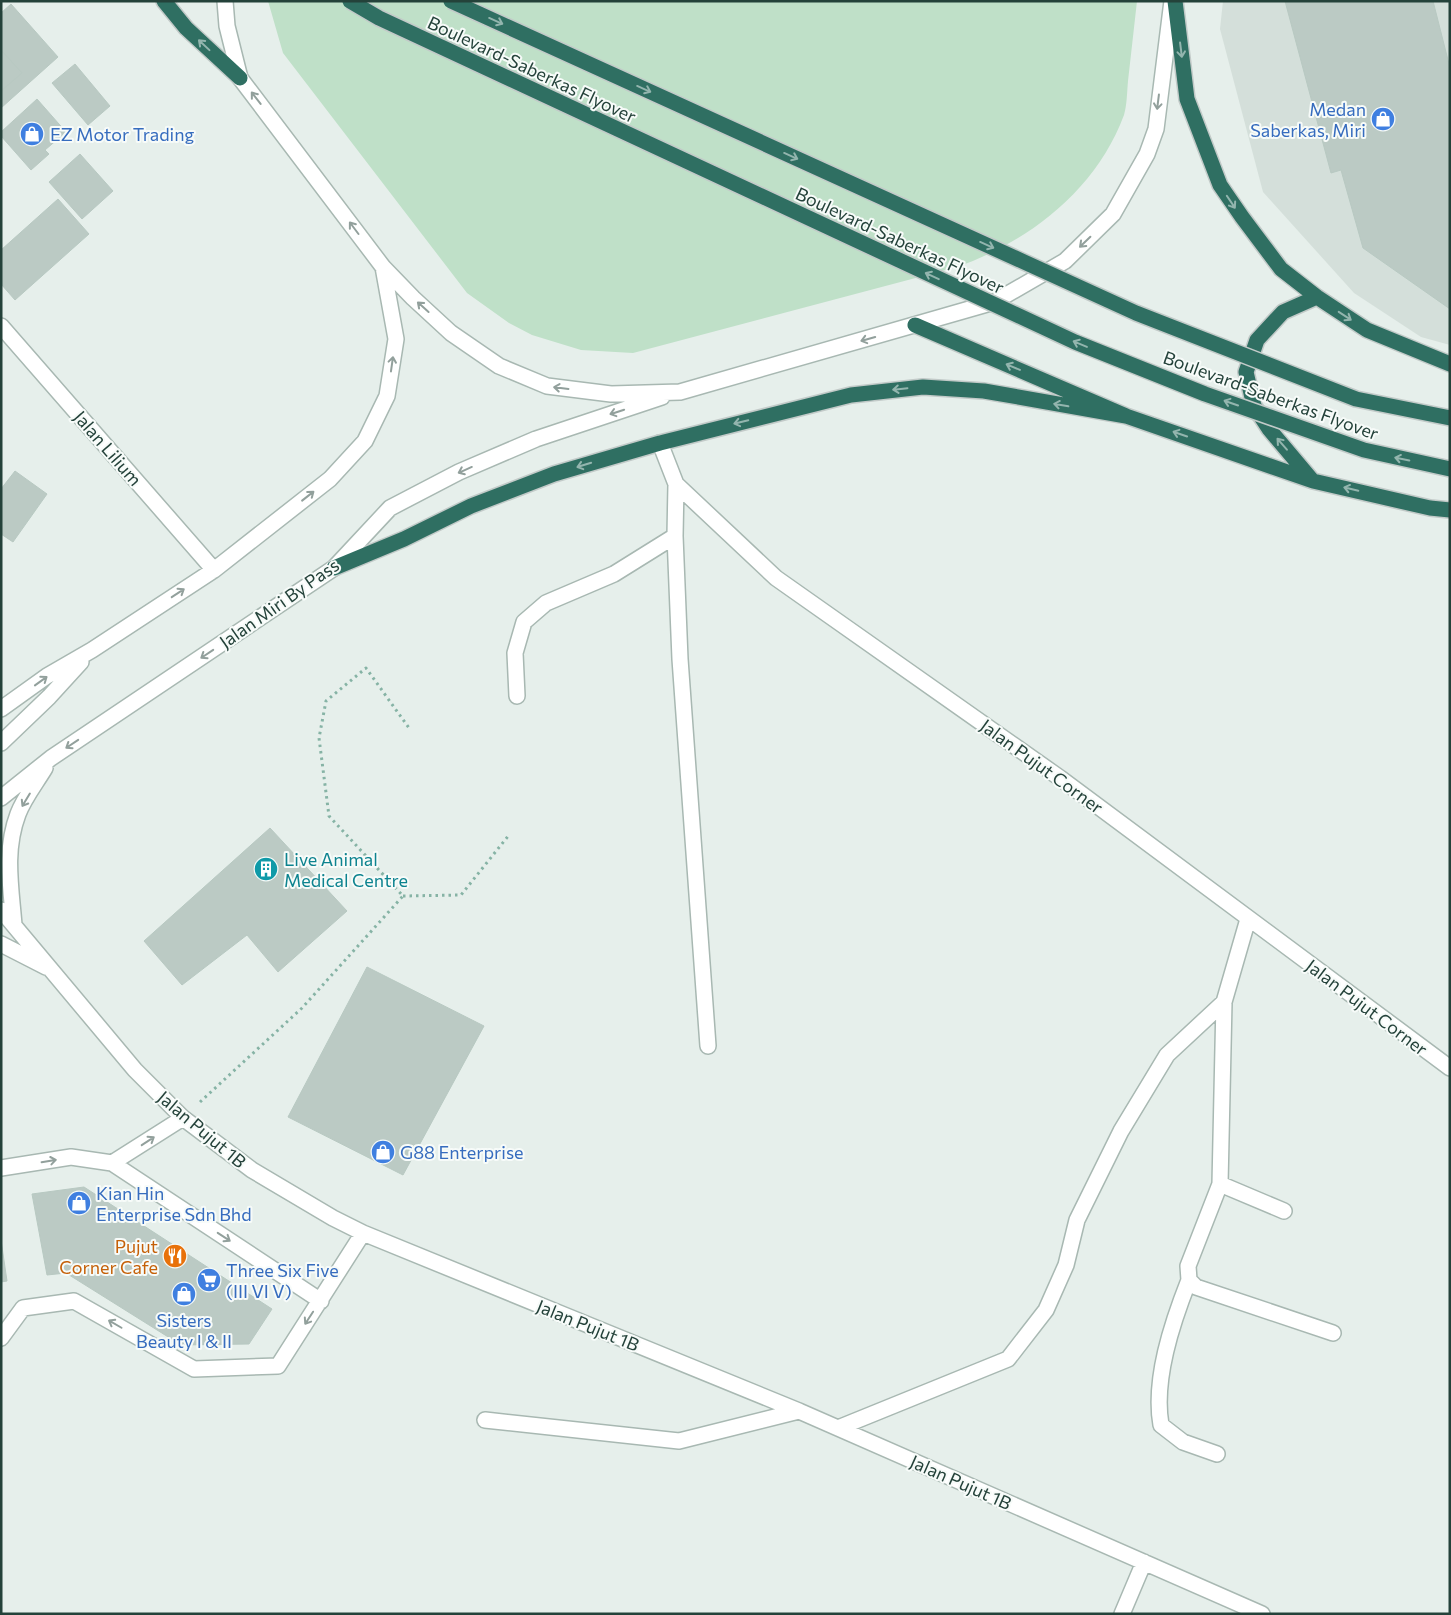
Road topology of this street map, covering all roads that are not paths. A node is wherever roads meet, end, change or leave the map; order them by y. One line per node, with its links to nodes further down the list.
1 (164, 1): 6 (highway, one-way to 1)
2 (225, 1): 6 (street)
3 (350, 1): 16 (highway, Boulevard-Saberkas Flyover, one-way to 3, bridge)
4 (451, 1): 14 (highway, Boulevard-Saberkas Flyover, one-way to 14, bridge)
5 (1173, 1): 8 (highway, one-way to 8); 9 (street, one-way to 9)
6 (240, 78): 7 (street, one-way to 6)
7 (383, 267): 12 (street, one-way to 7); 22 (street, one-way to 7)
8 (1317, 297): 11 (highway, one-way to 11); 17 (highway, one-way to 8)
9 (915, 325): 12 (street, one-way to 12); 13 (highway, one-way to 9)
10 (1, 326): 22 (street, Jalan Lilium)
11 (1450, 364)
12 (680, 392): 21 (street, Jalan Miri By Pass, one-way to 21)
13 (1126, 416): 15 (highway, one-way to 15); 17 (highway, one-way to 13)
14 (1450, 418)
15 (660, 443): 18 (street, Jalan Pujut Corner); 21 (highway, one-way to 21)
16 (1450, 469)
17 (1313, 481): 19 (highway, one-way to 17)
18 (676, 484): 20 (street); 30 (street, Jalan Pujut Corner)
19 (1450, 510)
20 (675, 536): 24 (street); 35 (street)
21 (334, 568): 27 (street, Jalan Miri By Pass, one-way to 27)
22 (214, 570): 23 (street, one-way to 22)
23 (92, 650): 25 (street, one-way to 23); 26 (street)
24 (517, 696)
25 (1, 710)
26 (1, 743)
27 (51, 758): 28 (street, Jalan Miri By Pass); 31 (street, one-way to 31)
28 (1, 798)
29 (1, 910): 31 (street, Jalan Pujut 1B)
30 (1248, 919): 34 (street); 36 (street, Jalan Pujut Corner)
31 (14, 925): 33 (street, Jalan Pujut 1B)
32 (1, 944): 33 (street)
33 (56, 973): 37 (street, Jalan Pujut 1B)
34 (1224, 1002): 40 (street); 49 (street)
35 (708, 1046)
36 (1450, 1068)
37 (183, 1118): 38 (street, one-way to 37); 42 (street, Jalan Pujut 1B)
38 (112, 1163): 39 (street, one-way to 38); 44 (street, one-way to 44)
39 (1, 1168)
40 (1220, 1184): 41 (street); 43 (street)
41 (1284, 1211)
42 (363, 1233): 44 (street); 47 (street, Jalan Pujut 1B)
43 (1189, 1280): 45 (street); 50 (street)
44 (320, 1301): 46 (street, one-way to 46)
45 (1333, 1333)
46 (1, 1338)
47 (799, 1412): 48 (street); 49 (street, Jalan Pujut 1B)
48 (485, 1420)
49 (838, 1428): 51 (street, Jalan Pujut 1B)
50 (1217, 1454)
51 (1144, 1562): 52 (street); 53 (street, Jalan Pujut 1B)
52 (1122, 1614)
53 (1262, 1614)

